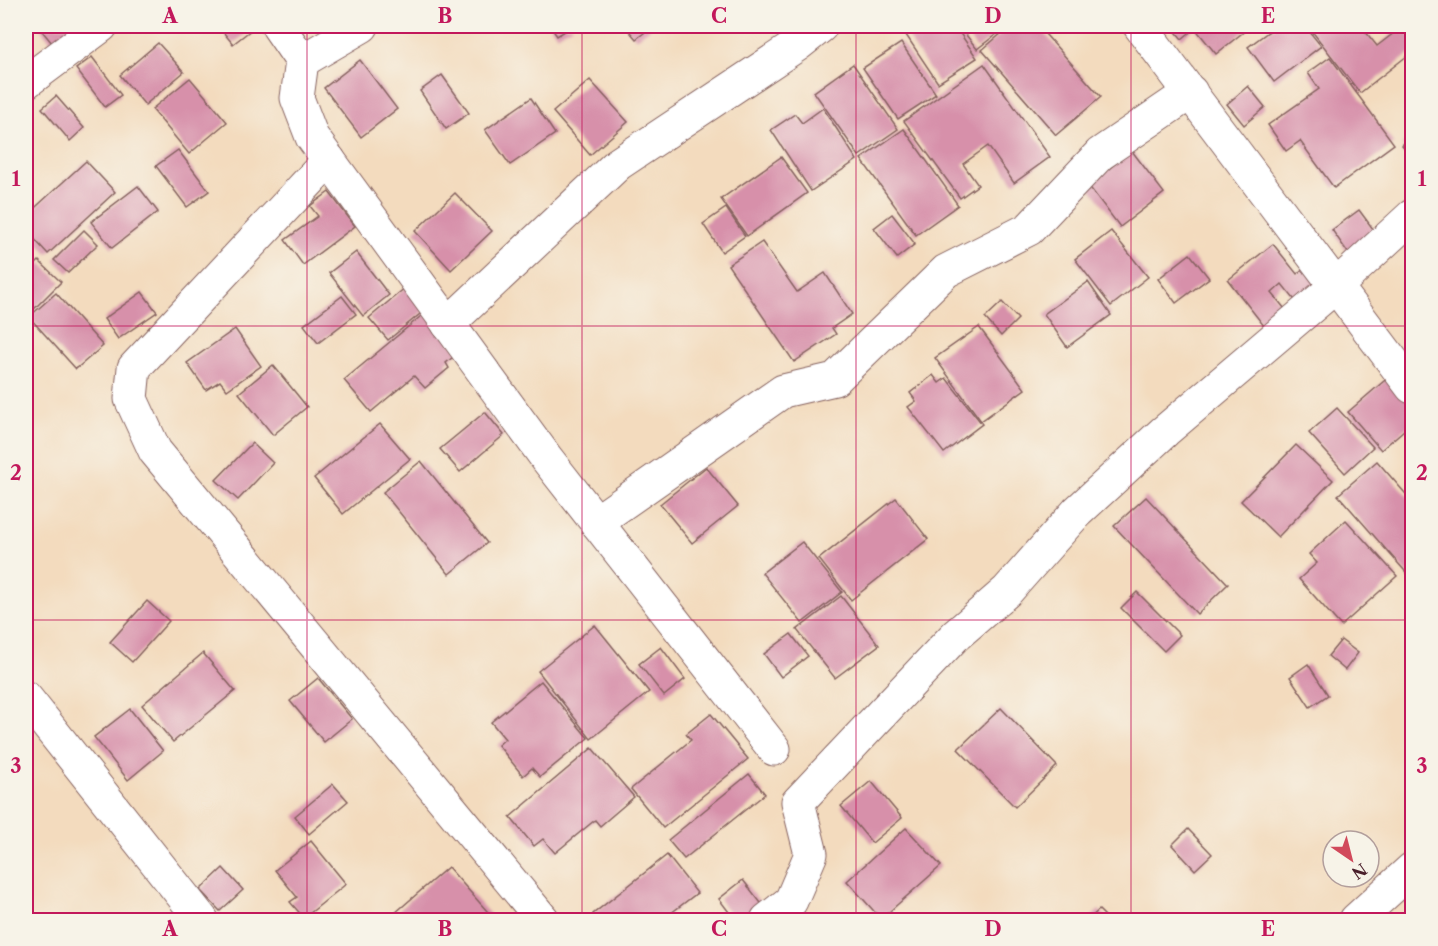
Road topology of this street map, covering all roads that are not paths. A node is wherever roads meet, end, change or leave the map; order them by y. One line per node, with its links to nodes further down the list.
1 (100, 26): 7 (street)
2 (278, 26): 6 (street)
3 (362, 26): 6 (street)
4 (821, 26): 12 (street)
5 (1140, 26): 8 (street)
6 (302, 62): 9 (street)
7 (26, 82)
8 (1191, 92): 11 (street); 14 (street)
9 (329, 160): 12 (street); 19 (street)
10 (1413, 216): 11 (street)
11 (1336, 286): 13 (street); 20 (street)
12 (448, 324): 14 (street)
13 (1413, 387)
14 (597, 522): 16 (street)
15 (26, 698): 18 (street)
16 (774, 748)
17 (1413, 869): 21 (street)
18 (202, 921)
19 (543, 921)
20 (767, 921)
21 (1356, 921)

